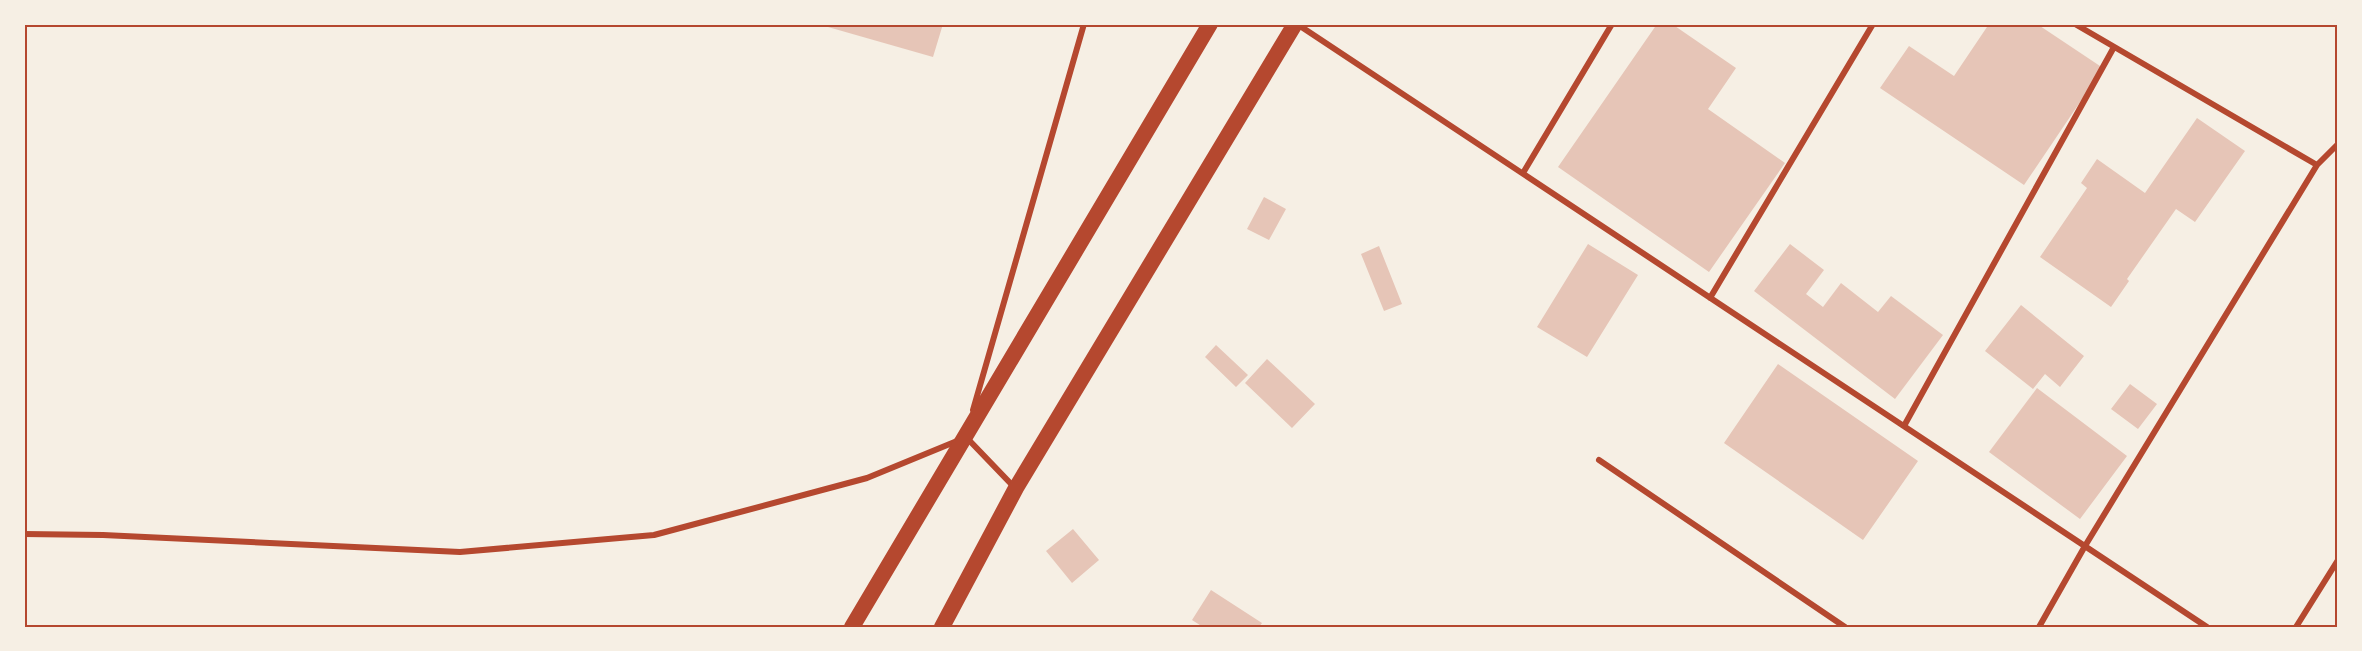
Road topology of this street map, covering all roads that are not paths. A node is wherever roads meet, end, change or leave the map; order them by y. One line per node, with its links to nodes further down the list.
1 (1084, 24): 13 (street)
2 (1210, 24): 13 (highway)
3 (1296, 24): 10 (street); 15 (highway)
4 (1612, 24): 10 (street)
5 (1873, 24): 11 (street)
6 (2075, 24): 7 (street)
7 (2114, 47): 9 (street); 12 (street)
8 (2338, 144): 9 (street)
9 (2317, 165): 17 (street)
10 (1523, 173): 11 (street)
11 (1710, 298): 12 (street)
12 (1904, 426): 17 (street)
13 (966, 437): 15 (street); 16 (street); 19 (highway)
14 (1599, 460): 21 (street)
15 (1016, 488): 20 (highway)
16 (24, 534)
17 (2085, 546): 22 (street); 23 (street)
18 (2338, 560): 24 (street)
19 (852, 627)
20 (942, 627)
21 (1845, 627)
22 (2039, 627)
23 (2207, 627)
24 (2296, 627)

